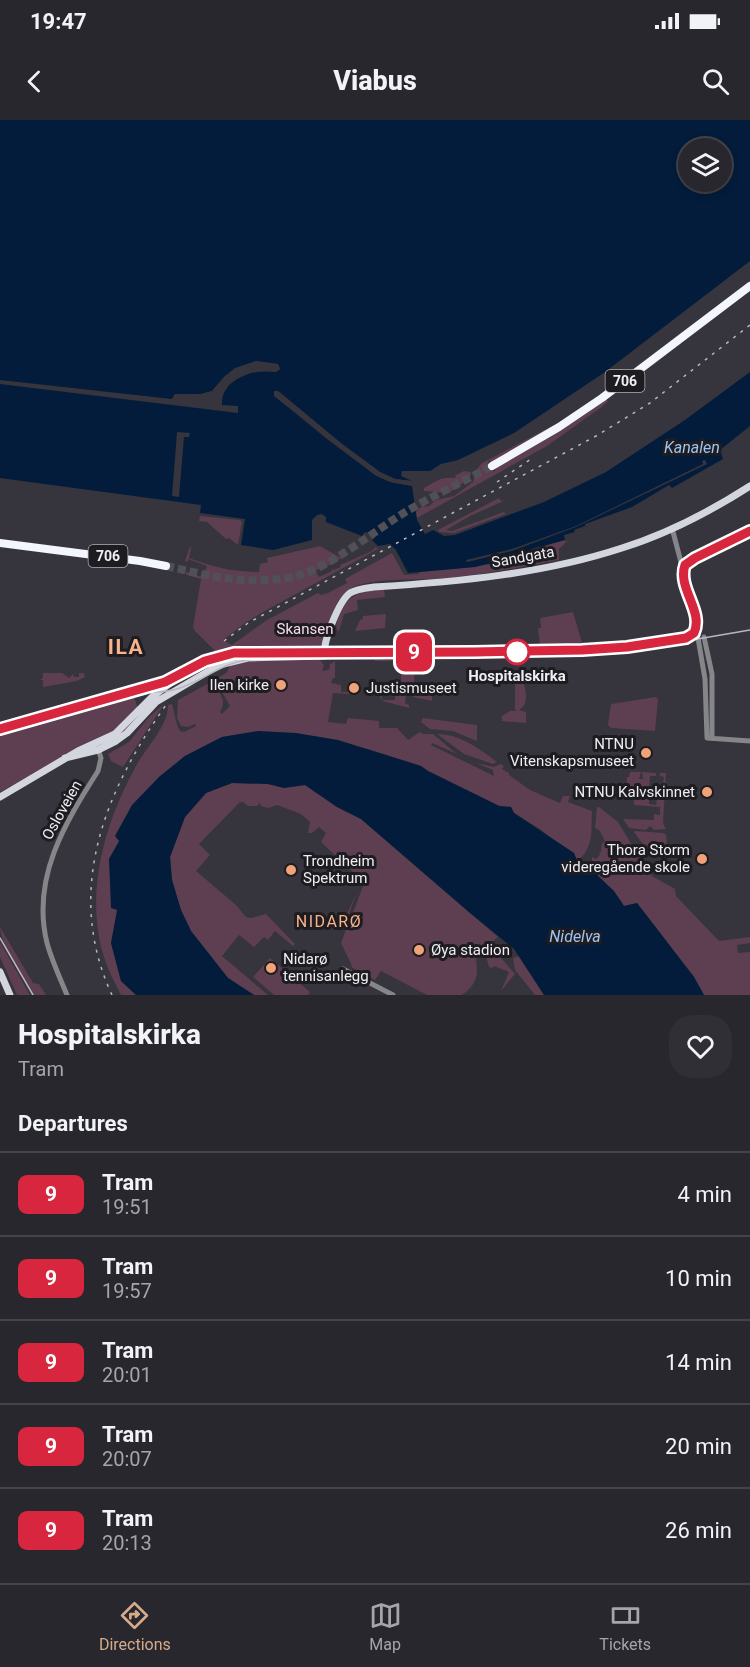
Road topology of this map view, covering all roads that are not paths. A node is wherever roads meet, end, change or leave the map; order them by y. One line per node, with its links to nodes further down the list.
1 (750, 286): 2 (highway, 706)
2 (492, 466)
3 (750, 486): 4 (main road, Sandgata)
4 (672, 528): 7 (street); 9 (main road, Sandgata)
5 (0, 543): 6 (highway, 706)
6 (166, 566)
7 (682, 566)
8 (701, 638): 10 (street)
9 (324, 654): 11 (main road); 11 (main road)
10 (750, 741)
11 (97, 747): 12 (main road); 16 (street, Osloveien)
12 (3, 794)
13 (342, 969): 17 (street)
14 (0, 972): 15 (main road)
15 (10, 995)
16 (67, 995)
17 (393, 995)

